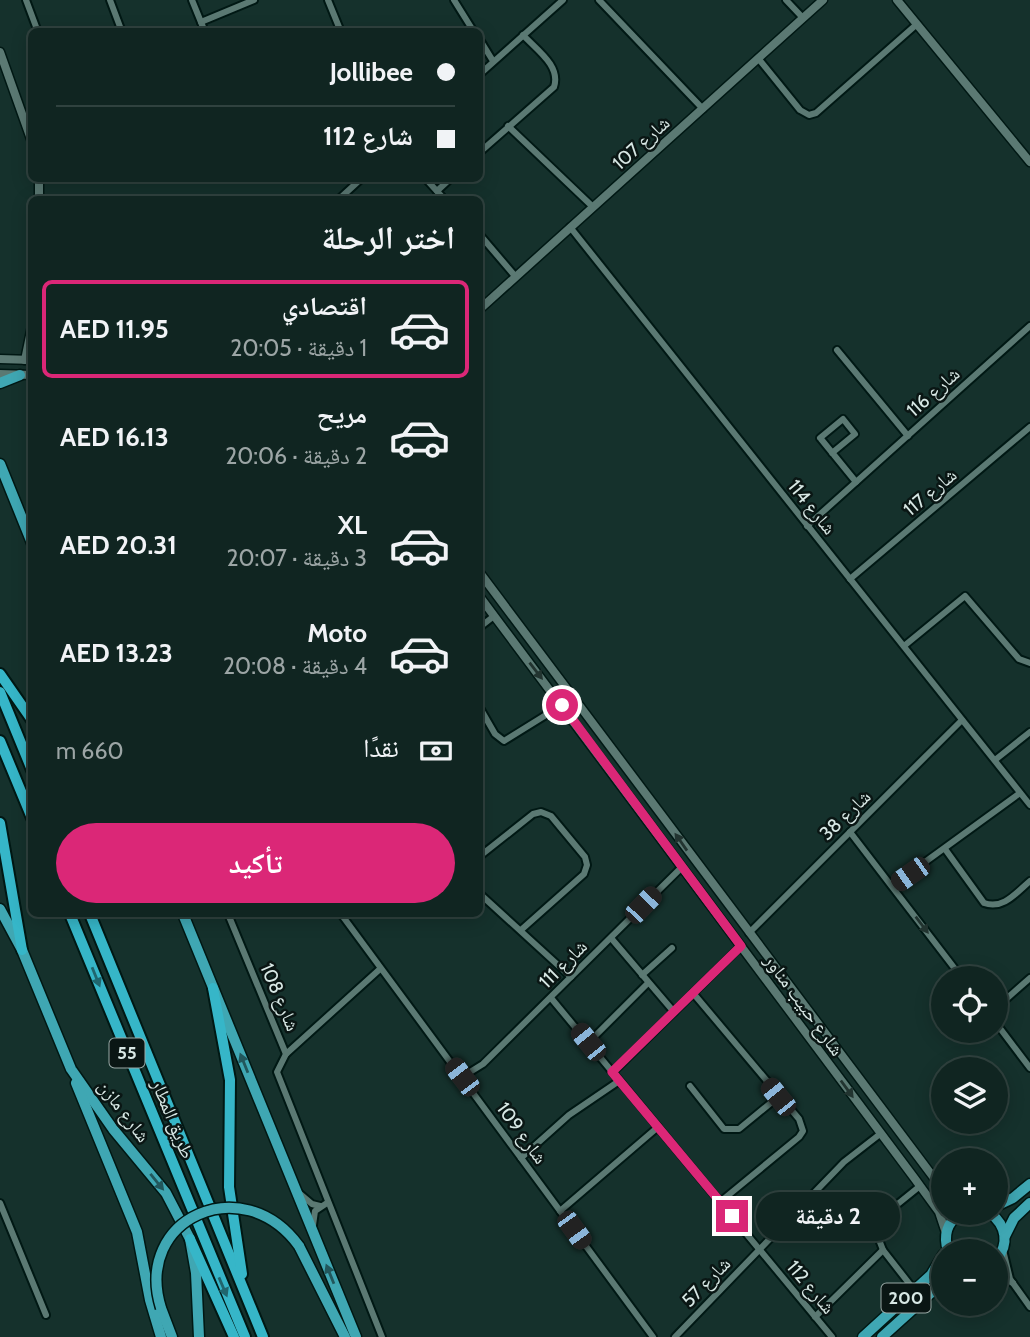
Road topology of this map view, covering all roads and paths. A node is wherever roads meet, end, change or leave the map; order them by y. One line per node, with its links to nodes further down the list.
1 (26, 0): 15 (street)
2 (110, 0): 16 (street)
3 (192, 0): 13 (street)
4 (254, 0): 13 (street)
5 (328, 0): 18 (street)
6 (454, 0): 19 (street)
7 (563, 0): 20 (street)
8 (598, 0): 27 (street)
9 (786, 0): 12 (street)
10 (823, 0): 12 (street, شارع 107)
11 (897, 0): 14 (street)
12 (803, 18): 23 (street, شارع 107)
13 (201, 22): 17 (street)
14 (917, 24): 23 (street); 31 (street)
15 (36, 28)
16 (120, 28)
17 (203, 28)
18 (339, 28)
19 (472, 28)
20 (523, 35): 24 (street); 28 (street)
21 (483, 44): 24 (street)
22 (0, 51): 25 (street)
23 (758, 58): 27 (street, شارع 107)
24 (494, 61): 26 (street)
25 (3, 66): 29 (street)
26 (483, 71)
27 (703, 109): 38 (street, شارع 107)
28 (508, 126): 30 (street); 38 (street)
29 (28, 132)
30 (483, 149)
31 (1030, 162)
32 (358, 182): 36 (street)
33 (429, 182): 35 (street)
34 (447, 182): 35 (street)
35 (437, 191): 37 (street)
36 (342, 196)
37 (441, 196)
38 (593, 207): 39 (street, شارع 107)
39 (570, 227): 41 (street, شارع 107); 55 (street, شارع 114)
40 (483, 239): 41 (street)
41 (515, 276): 42 (street, شارع 107)
42 (483, 306)
43 (1030, 326): 51 (street, شارع 116)
44 (837, 350): 51 (street)
45 (0, 359): 46 (street)
46 (28, 360)
47 (0, 374): 48 (street)
48 (26, 375): 49 (main road)
49 (0, 383)
50 (1030, 428): 58 (street, شارع 117)
51 (908, 436): 54 (street, شارع 116)
52 (832, 453): 52 (street); 54 (street)
53 (0, 464): 56 (main road)
54 (856, 482): 55 (street, شارع 116)
55 (807, 526): 58 (street, شارع 114)
56 (28, 533)
57 (483, 577): 62 (street, شارع حبيب مناور)
58 (850, 579): 64 (street, شارع 114)
59 (483, 601): 60 (street, شارع حبيب مناور)
60 (494, 616): 61 (street); 63 (street, شارع حبيب مناور)
61 (483, 625)
62 (529, 639): 63 (street); 76 (street, شارع حبيب مناور)
63 (517, 646): 68 (street, شارع حبيب مناور, one-way to 68)
64 (904, 646): 65 (street); 71 (street, شارع 114)
65 (1030, 663)
66 (0, 674): 70 (highway)
67 (0, 692): 74 (highway)
68 (562, 705): 69 (street); 77 (street, شارع حبيب مناور)
69 (483, 713)
70 (28, 714)
71 (962, 720): 75 (street, شارع 114); 82 (street, شارع 38)
72 (1030, 732): 75 (street)
73 (0, 741): 80 (highway)
74 (28, 760)
75 (995, 760): 78 (street, شارع 114)
76 (634, 778): 77 (street); 98 (street, شارع حبيب مناور, one-way to 76)
77 (625, 790): 85 (street, شارع حبيب مناور)
78 (1020, 793): 79 (street, شارع 114); 83 (street)
79 (1030, 805)
80 (28, 808)
81 (0, 822): 102 (highway)
82 (850, 832): 87 (street); 98 (street, شارع 38)
83 (945, 849): 87 (street); 88 (street)
84 (483, 854): 97 (street)
85 (682, 867): 99 (street, شارع 111); 100 (street, شارع حبيب مناور)
86 (1030, 881): 88 (street)
87 (892, 886): 103 (street, one-way to 103)
88 (1023, 887): 89 (street)
89 (1030, 895)
90 (483, 897): 97 (street)
91 (0, 909): 102 (main road, شارع مازن)
92 (71, 917): 163 (highway, طريق المطار / 55, one-way to 163)
93 (91, 917): 154 (highway, طريق المطار / 55)
94 (184, 917): 109 (main road)
95 (229, 917): 118 (street, شارع 108)
96 (343, 917): 104 (street, شارع 109)
97 (521, 930): 106 (street)
98 (749, 933): 113 (street, شارع حبيب مناور)
99 (611, 938): 105 (street); 106 (street, شارع 111)
100 (741, 946): 110 (street); 114 (street, شارع حبيب مناور)
101 (672, 948): 105 (street)
102 (22, 950): 120 (main road, شارع مازن)
103 (953, 966)
104 (380, 969): 118 (street, شارع 108); 122 (street, شارع 109)
105 (642, 975): 108 (street)
106 (571, 977): 112 (street, شارع 111)
107 (1030, 978): 111 (street)
108 (648, 983): 115 (street); 117 (street)
109 (213, 988): 133 (main road, one-way to 109); 154 (highway)
110 (693, 993): 115 (street); 125 (street)
111 (1008, 997)
112 (551, 998): 117 (street, شارع 112); 122 (street, شارع 111)
113 (800, 1001): 114 (street); 129 (street, شارع حبيب مناور)
114 (787, 1008): 127 (street, شارع حبيب مناور, one-way to 127)
115 (674, 1012): 121 (street)
116 (1008, 1039): 119 (street)
117 (588, 1042): 121 (street, شارع 112)
118 (286, 1054): 138 (street)
119 (1030, 1068)
120 (71, 1069): 143 (main road, شارع مازن, one-way to 143); 159 (main road)
121 (612, 1072): 123 (street, شارع 112)
122 (462, 1077): 128 (street, شارع 109)
123 (619, 1080): 126 (street, شارع 112); 128 (street)
124 (690, 1086): 125 (street)
125 (778, 1097): 135 (street)
126 (658, 1127): 135 (street, شارع 112); 139 (street)
127 (880, 1134): 131 (street, شارع حبيب مناور); 146 (street, شارع 57)
128 (521, 1158): 139 (street, شارع 109)
129 (927, 1168): 130 (street, شارع حبيب مناور); 131 (street)
130 (931, 1174)
131 (918, 1183): 144 (street, شارع حبيب مناور); 147 (street)
132 (1030, 1184): 134 (main road)
133 (296, 1191): 138 (street); 141 (main road)
134 (1008, 1200)
135 (720, 1202): 146 (street, شارع 112)
136 (0, 1203): 156 (street)
137 (1030, 1203): 142 (main road)
138 (324, 1204): 141 (street); 167 (street)
139 (560, 1211): 168 (street, شارع 109)
140 (1001, 1225): 142 (main road)
141 (314, 1233): 166 (main road, one-way to 141)
142 (1005, 1236): 145 (main road)
143 (190, 1239): 161 (main road, شارع مازن); 162 (highway)
144 (944, 1239)
145 (1005, 1239)
146 (759, 1249): 157 (street, شارع 112); 169 (street, شارع 57)
147 (883, 1251): 152 (street); 157 (street)
148 (1008, 1265): 151 (street)
149 (931, 1275): 152 (main road, 200)
150 (1008, 1281): 151 (street)
151 (1014, 1284): 155 (street)
152 (918, 1288): 153 (main road); 171 (main road, 200)
153 (931, 1292): 158 (main road, 200)
154 (247, 1298): 164 (highway, طريق المطار / 55)
155 (1030, 1307)
156 (46, 1315)
157 (815, 1317): 170 (street, شارع 112)
158 (886, 1336)
159 (161, 1337)
160 (172, 1337): 165 (main road, bridge)
161 (199, 1337)
162 (234, 1337)
163 (244, 1337)
164 (263, 1337)
165 (345, 1337)
166 (356, 1337)
167 (382, 1337)
168 (653, 1337)
169 (675, 1337)
170 (832, 1337)
171 (863, 1337)

